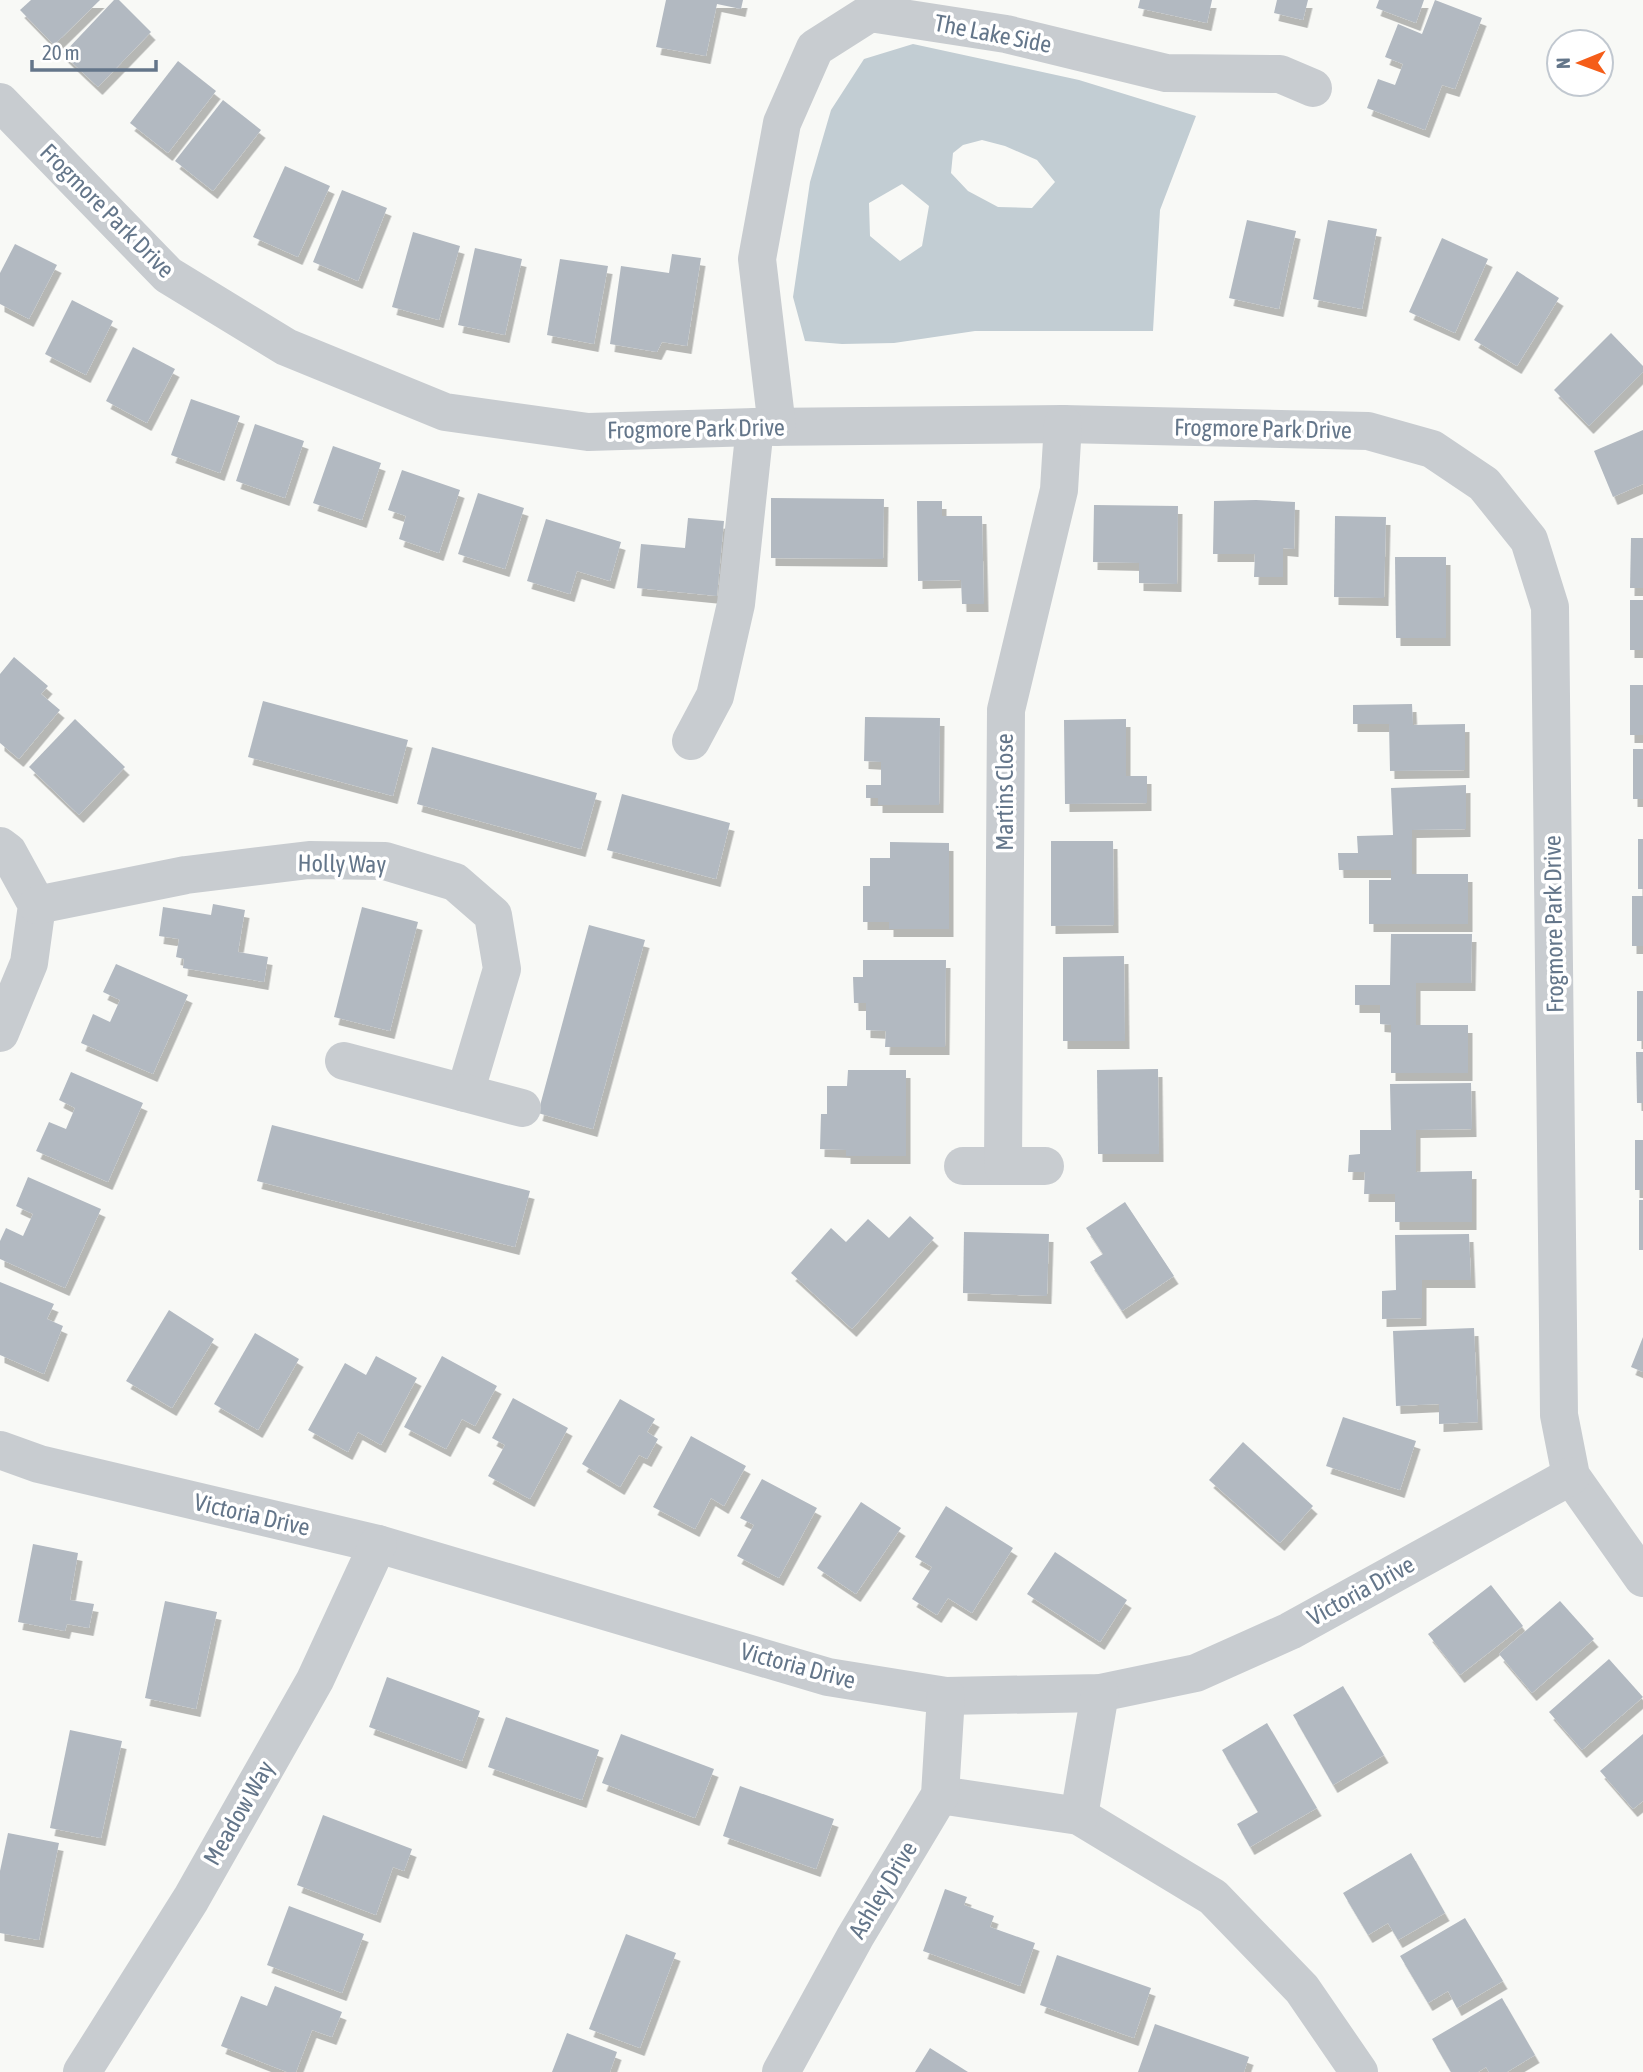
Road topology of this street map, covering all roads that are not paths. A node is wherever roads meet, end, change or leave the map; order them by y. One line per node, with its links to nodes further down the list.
1 (1313, 88): 4 (street, The Lake Side)
2 (0, 102): 4 (street, Frogmore Park Drive)
3 (1063, 424): 4 (street, Frogmore Park Drive); 13 (street, Martins Close); 16 (street, Frogmore Park Drive)
4 (766, 427): 5 (street, The Lake Side)
5 (691, 741)
6 (0, 846): 7 (street)
7 (37, 905): 8 (street); 10 (street, Holly Way)
8 (0, 1033)
9 (344, 1061): 10 (street)
10 (466, 1093): 11 (street)
11 (522, 1108)
12 (963, 1166): 13 (street)
13 (1003, 1166): 14 (street)
14 (1045, 1166)
15 (0, 1450): 17 (street, Victoria Drive)
16 (1571, 1476): 18 (street, Frogmore Park Drive); 19 (street, Victoria Drive)
17 (377, 1544): 20 (street, Victoria Drive); 23 (street, Meadow Way)
18 (1643, 1578)
19 (1100, 1693): 20 (street, Victoria Drive); 22 (street)
20 (946, 1696): 21 (street, Ashley Drive)
21 (940, 1795): 22 (street); 24 (street, Ashley Drive)
22 (1079, 1816): 25 (street)
23 (82, 2072)
24 (781, 2072)
25 (1359, 2072)

